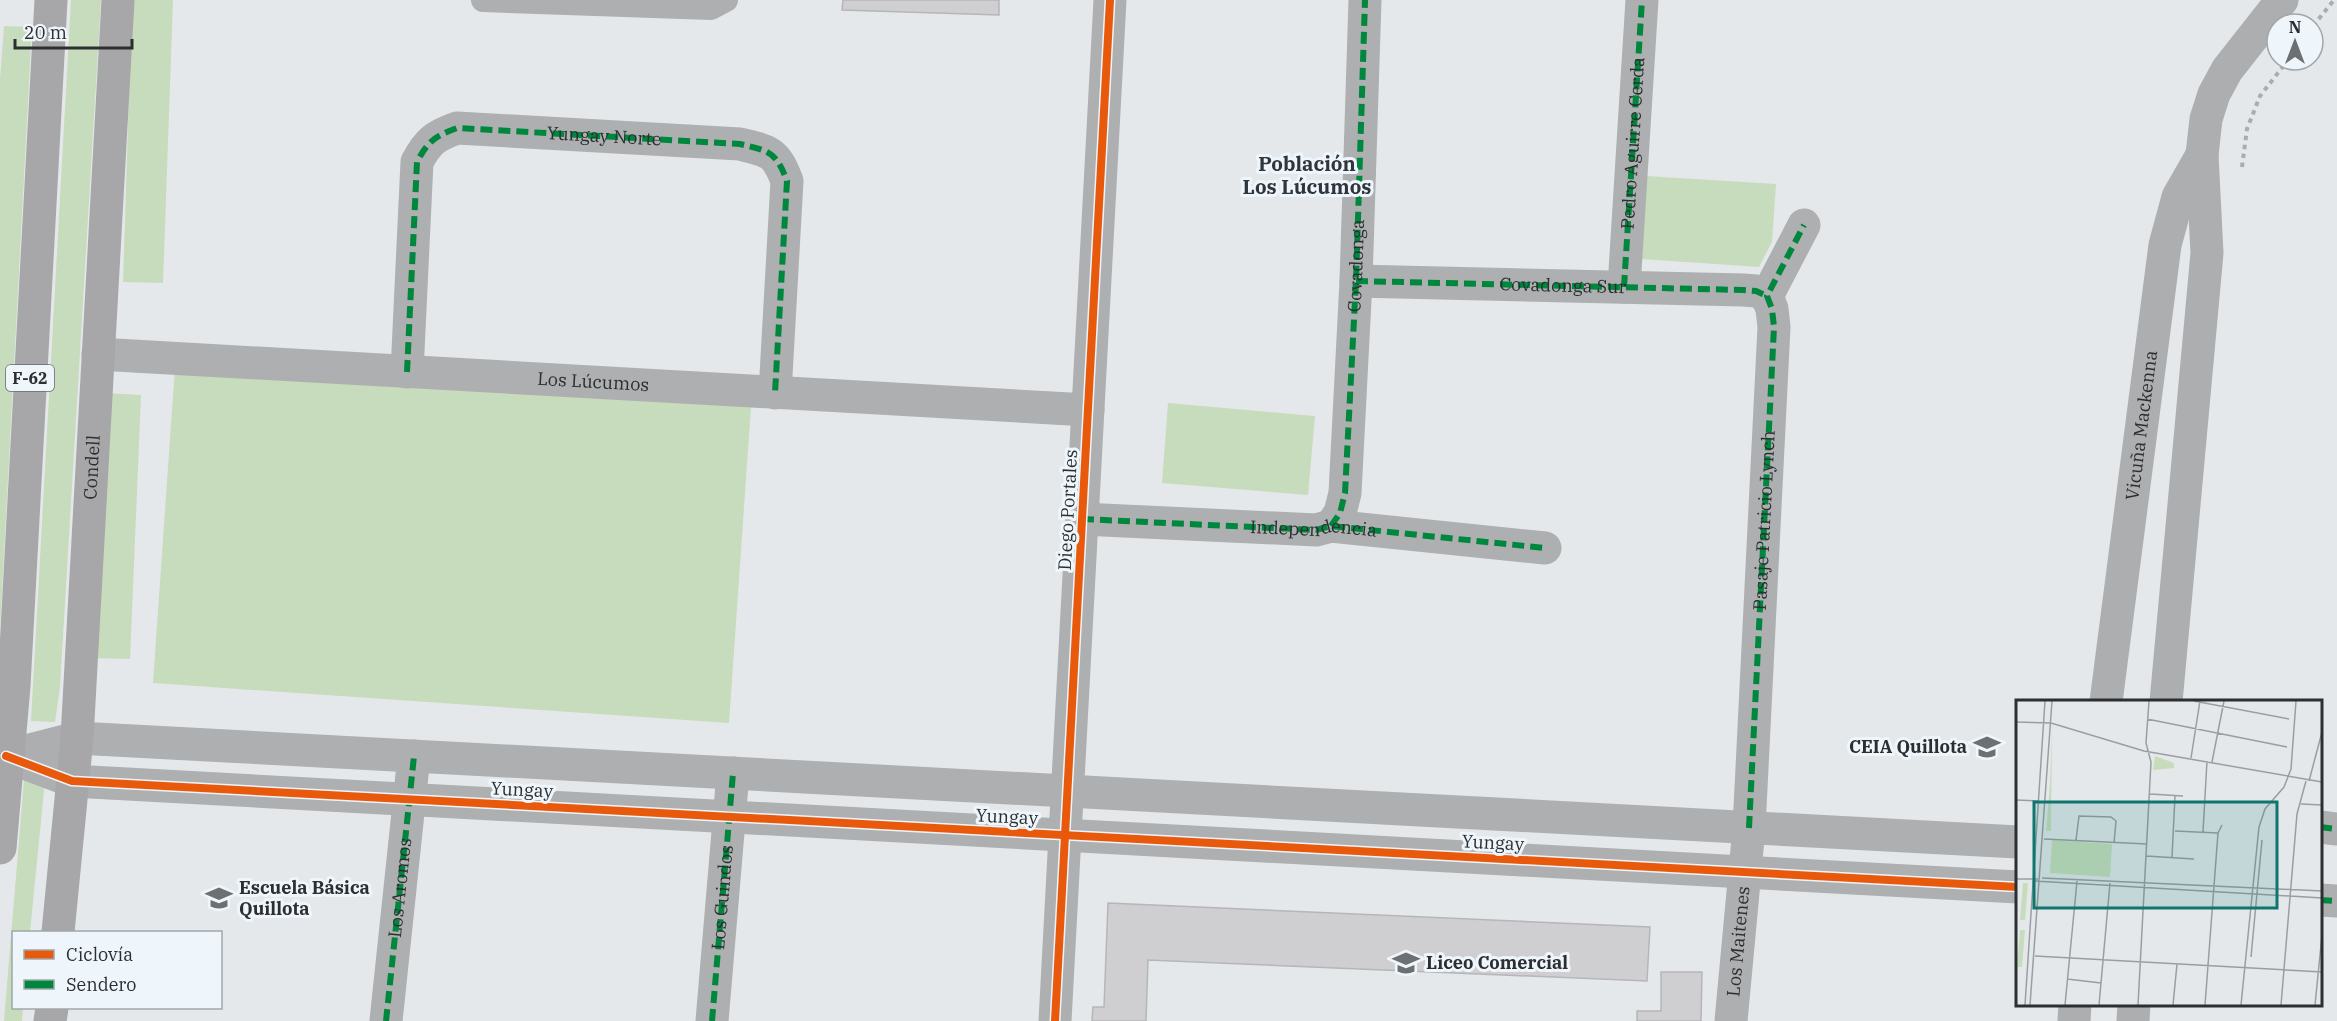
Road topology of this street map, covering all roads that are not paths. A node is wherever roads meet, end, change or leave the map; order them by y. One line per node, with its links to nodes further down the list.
1 (51, 0): 24 (main road, F-62)
2 (118, 0): 14 (main road, Condell)
3 (483, 0): 4 (lane)
4 (726, 0)
5 (1110, 0): 17 (street, Diego Portales)
6 (1365, 0): 11 (street, Covadonga)
7 (1642, 0): 12 (street, Pedro Aguirre Cerda)
8 (2282, 0): 9 (main road, Vicuña Mackenna)
9 (2202, 155): 21 (main road, Vicuña Mackenna); 22 (main road, Vicuña Mackenna)
10 (1804, 225): 13 (street)
11 (1356, 281): 12 (street, Covadonga Sur); 19 (street, Covadonga)
12 (1624, 286): 13 (street, Covadonga Sur)
13 (1767, 296): 31 (street, Pasaje Patricio Lynch)
14 (98, 354): 15 (street, Los Lúcumos); 23 (main road, Condell)
15 (407, 372): 16 (street, Los Lúcumos); 16 (street, Yungay Norte)
16 (775, 393): 17 (street, Los Lúcumos)
17 (1088, 410): 18 (street, Diego Portales)
18 (1082, 519): 19 (street, Independencia); 28 (street, Diego Portales)
19 (1331, 526): 20 (street, Independencia)
20 (1545, 548)
21 (2106, 700)
22 (2166, 700)
23 (77, 738): 24 (main road, Yungay); 25 (street, Yungay); 27 (main road, Condell)
24 (3, 756): 27 (street, Yungay); 36 (main road, F-62)
25 (414, 756): 26 (street, Yungay); 29 (street, Los Aromos)
26 (734, 773): 28 (street, Yungay); 30 (street, Los Guindos)
27 (72, 781): 29 (street, Yungay); 41 (main road, Condell)
28 (1068, 791): 31 (street, Yungay); 34 (street, Diego Portales)
29 (410, 799): 30 (street, Yungay); 44 (street, Los Aromos)
30 (730, 816): 34 (street, Yungay); 45 (street, Los Guindos)
31 (1749, 828): 35 (street, Yungay); 37 (street, Los Maitenes)
32 (2322, 828): 33 (street)
33 (2337, 829)
34 (1066, 835): 37 (street, Yungay); 46 (street, Diego Portales)
35 (2016, 842)
36 (0, 848)
37 (1745, 872): 38 (street, Yungay); 47 (street, Los Maitenes)
38 (2016, 887)
39 (2322, 900): 40 (street)
40 (2337, 901)
41 (58, 931)
42 (2075, 1006): 48 (main road)
43 (2134, 1006): 49 (main road)
44 (386, 1021)
45 (712, 1021)
46 (1055, 1021)
47 (1731, 1021)
48 (2074, 1021)
49 (2133, 1021)

